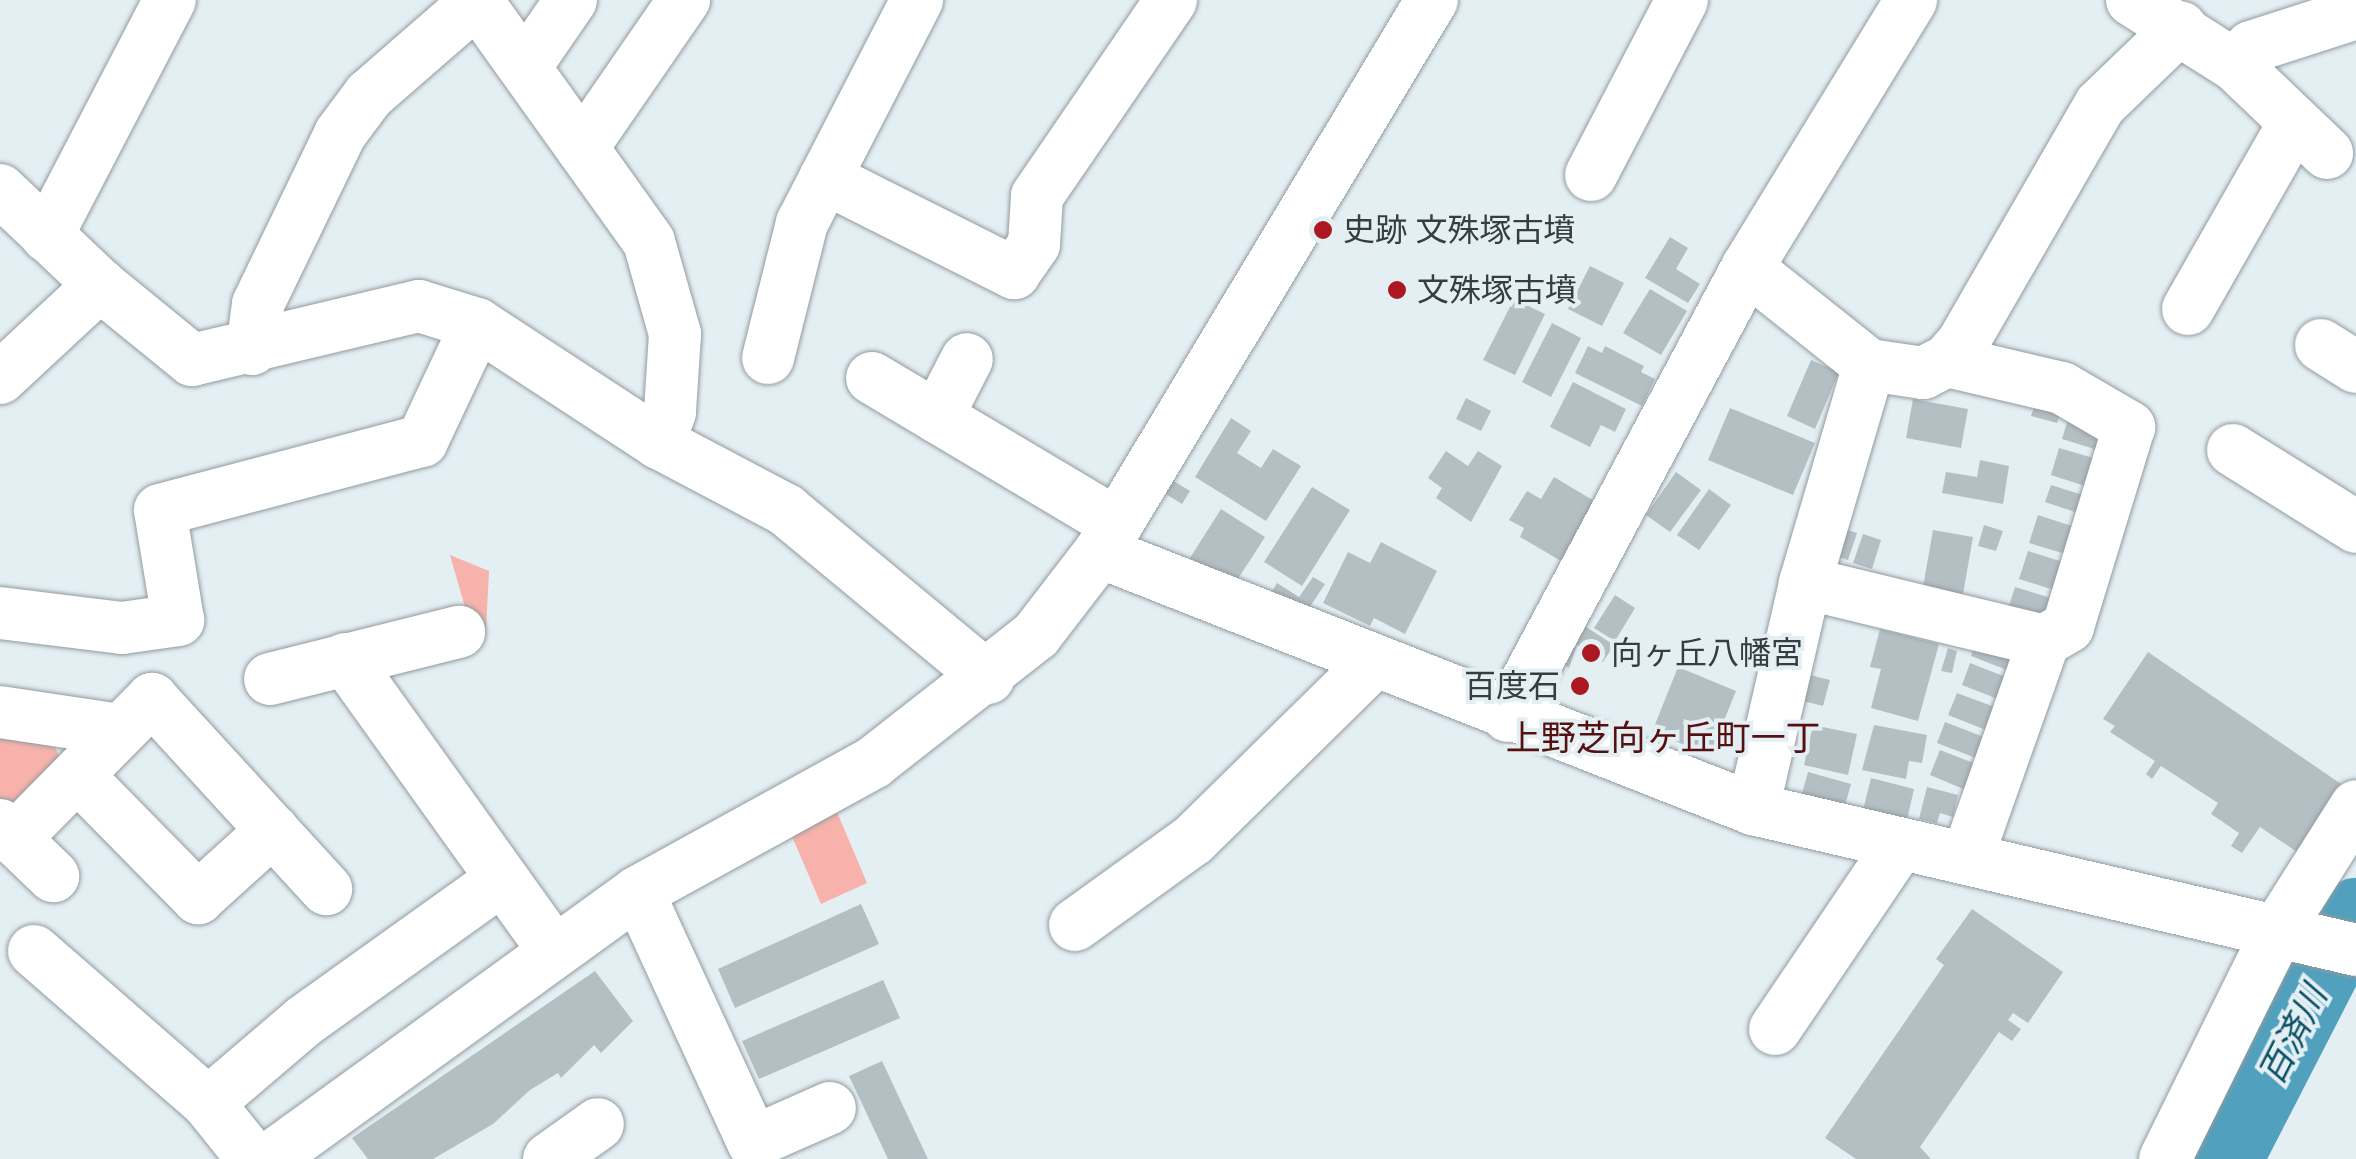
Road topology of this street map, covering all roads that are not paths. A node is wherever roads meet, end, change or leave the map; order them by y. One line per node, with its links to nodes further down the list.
1 (170, 0): 19 (street)
2 (477, 0): 14 (street); 24 (street)
3 (572, 0): 14 (street)
4 (684, 0): 15 (street)
5 (917, 0): 17 (street)
6 (1171, 0): 17 (street)
7 (1432, 0): 35 (street)
8 (1682, 0): 16 (street)
9 (1911, 0): 20 (street)
10 (2132, 0): 12 (street)
11 (2356, 13): 13 (street)
12 (2180, 27): 13 (street); 27 (street)
13 (2236, 66): 22 (street)
14 (525, 68): 15 (street)
15 (582, 148): 32 (street)
16 (1591, 175)
17 (825, 178): 25 (street)
18 (0, 190): 19 (street)
19 (47, 236): 21 (street)
20 (1747, 268): 28 (street); 45 (street)
21 (100, 286): 24 (street); 29 (street)
22 (2188, 310)
23 (477, 324): 24 (street); 32 (street); 37 (street)
24 (252, 349)
25 (768, 358)
26 (968, 358): 31 (street)
27 (1946, 360): 28 (street); 39 (street)
28 (1869, 365): 36 (street)
29 (0, 378)
30 (872, 378): 31 (street)
31 (938, 417): 35 (street)
32 (659, 443): 42 (street)
33 (2233, 450): 34 (street)
34 (2356, 527)
35 (1108, 538): 41 (street); 42 (street)
36 (1804, 583): 39 (street); 49 (street)
37 (0, 613)
38 (459, 632): 40 (street)
39 (2044, 641): 53 (street)
40 (345, 659): 43 (street); 55 (street)
41 (1374, 662): 45 (street); 58 (street)
42 (988, 678): 57 (street)
43 (270, 679)
44 (0, 712): 46 (street)
45 (1508, 716): 49 (street)
46 (121, 730): 47 (street); 50 (street)
47 (77, 775): 50 (street); 51 (street)
48 (2356, 806): 59 (street)
49 (1753, 808): 52 (street)
50 (273, 830): 56 (street)
51 (7, 832): 54 (street)
52 (1899, 846): 53 (street); 63 (street)
53 (1967, 858): 59 (street)
54 (53, 876)
55 (501, 880): 62 (street); 64 (street)
56 (326, 890)
57 (638, 892): 62 (street); 65 (street)
58 (1075, 925)
59 (2285, 929): 60 (street); 70 (street)
60 (2356, 950)
61 (34, 951): 64 (street)
62 (555, 952): 68 (street)
63 (1775, 1029)
64 (208, 1103): 67 (street)
65 (830, 1108)
66 (598, 1124): 69 (street)
67 (253, 1159)
68 (270, 1159)
69 (550, 1159)
70 (2165, 1159)

